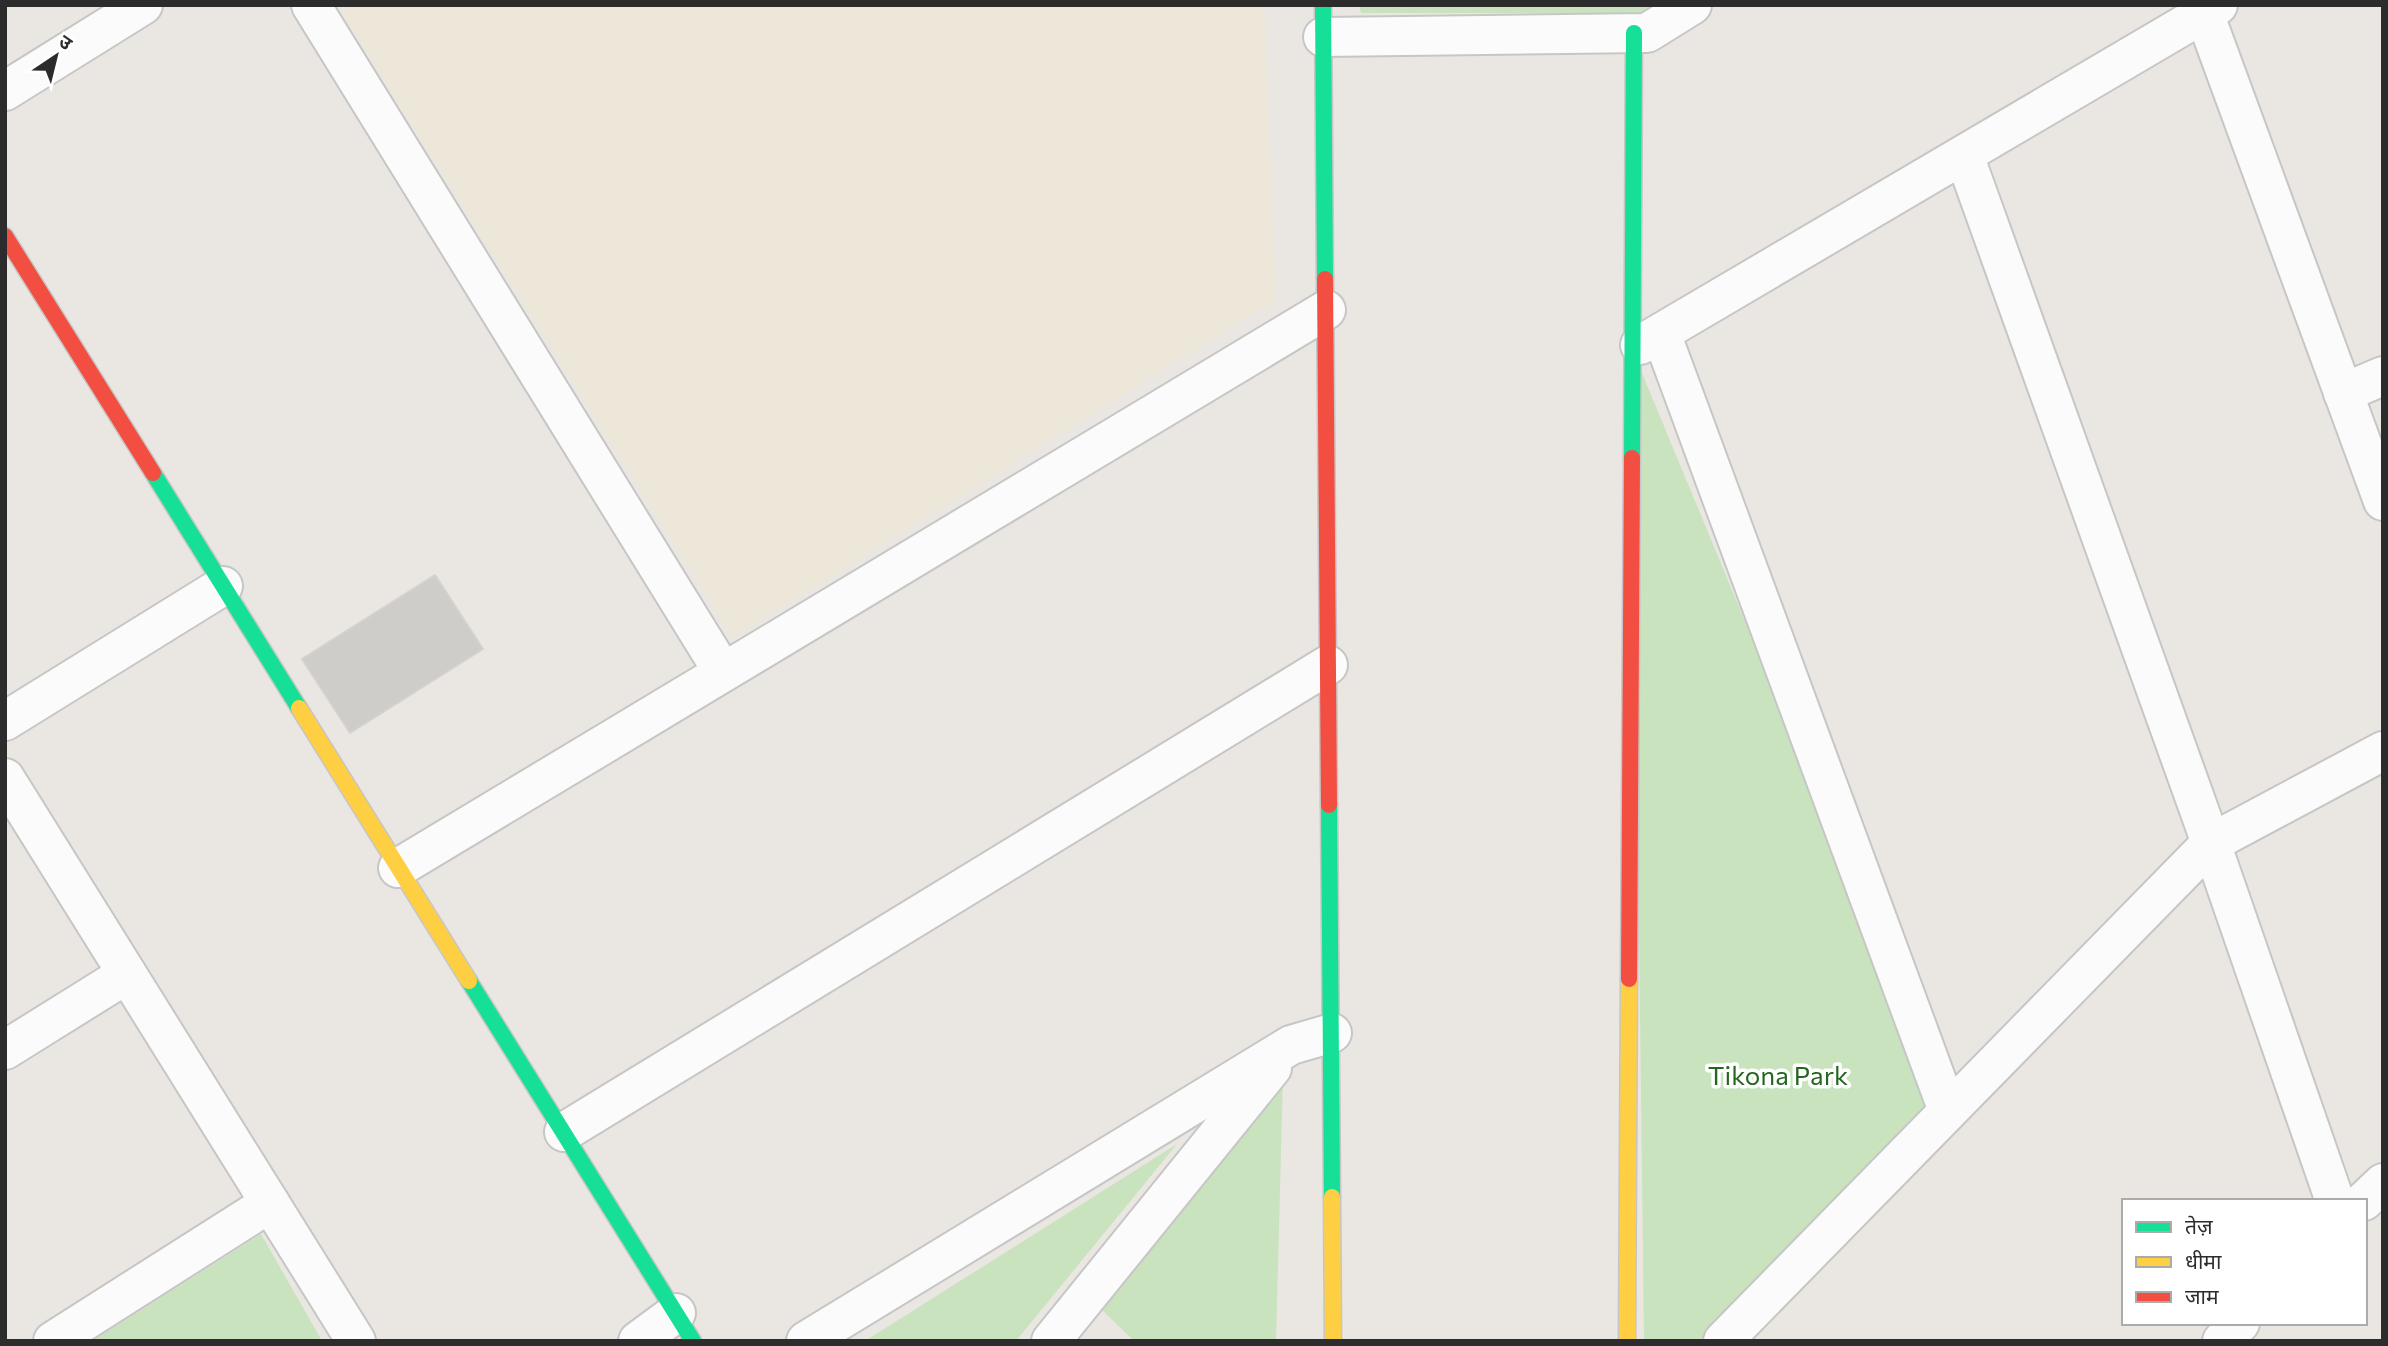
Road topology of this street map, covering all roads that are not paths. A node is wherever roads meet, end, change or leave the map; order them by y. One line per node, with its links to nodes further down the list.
1 (143, 5): 7 (street)
2 (311, 5): 17 (street)
3 (1692, 5): 6 (street)
4 (2211, 9): 8 (street); 13 (street)
5 (1323, 21): 6 (street); 10 (street)
6 (1634, 33): 11 (street)
7 (5, 91)
8 (1964, 155): 11 (street); 21 (street)
9 (5, 236): 15 (street)
10 (1326, 310): 16 (street); 17 (street)
11 (1647, 341): 27 (street); 41 (street)
12 (2383, 376): 13 (street)
13 (2343, 393): 14 (street)
14 (2383, 501)
15 (223, 586): 18 (street); 22 (street)
16 (1328, 665): 24 (street); 28 (street)
17 (723, 672): 22 (street)
18 (5, 721)
19 (2383, 751): 21 (street)
20 (5, 778): 23 (street)
21 (2211, 843): 27 (street); 30 (street)
22 (398, 868): 28 (street)
23 (127, 974): 26 (street); 32 (street)
24 (1332, 1033): 25 (street); 40 (street)
25 (1291, 1045): 38 (street); 39 (street)
26 (5, 1050)
27 (1948, 1111): 42 (street)
28 (564, 1132): 34 (street)
29 (2383, 1183): 31 (street)
30 (2334, 1199)
31 (2366, 1199)
32 (270, 1203): 35 (street); 36 (street)
33 (2238, 1325): 43 (street)
34 (685, 1327): 37 (street)
35 (53, 1341)
36 (356, 1341)
37 (638, 1341)
38 (806, 1341)
39 (1051, 1341)
40 (1333, 1341)
41 (1627, 1341)
42 (1723, 1341)
43 (2222, 1341)

